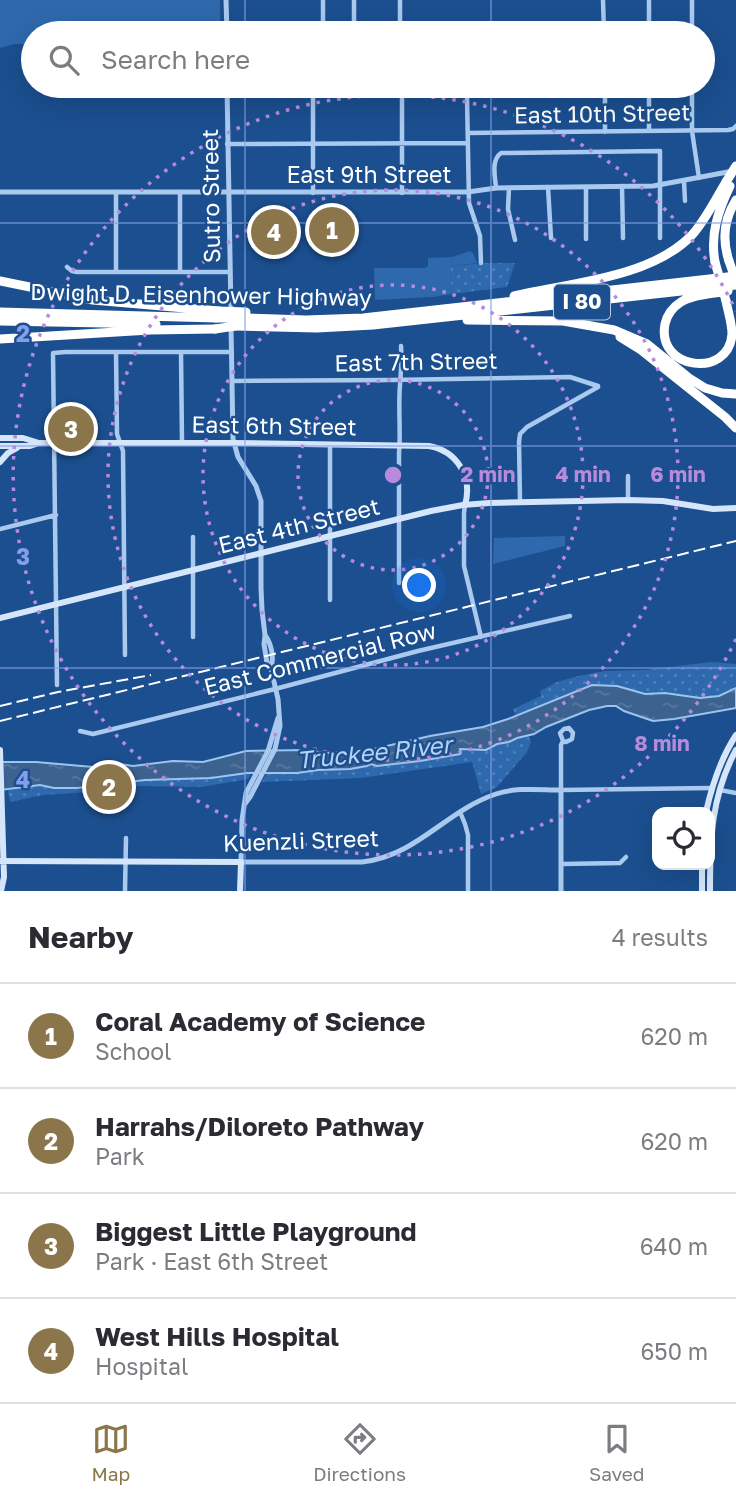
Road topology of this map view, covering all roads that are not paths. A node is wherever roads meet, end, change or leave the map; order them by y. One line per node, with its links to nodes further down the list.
1 (226, 0): 8 (street)
2 (323, 0): 9 (street)
3 (354, 0): 10 (street)
4 (400, 0): 11 (street)
5 (603, 0): 12 (street)
6 (649, 0): 13 (street)
7 (692, 0): 14 (street)
8 (227, 21)
9 (323, 21)
10 (354, 21)
11 (400, 21)
12 (604, 21)
13 (649, 21)
14 (692, 21)
15 (227, 98): 27 (street, Sutro Street)
16 (313, 98): 28 (street)
17 (402, 98): 29 (street)
18 (466, 98): 26 (street)
19 (605, 98): 25 (street)
20 (649, 98): 23 (street)
21 (692, 98): 24 (street)
22 (736, 127): 24 (street, East 10th Street)
23 (649, 131): 24 (street, East 10th Street); 25 (street, East 10th Street)
24 (692, 131): 32 (street)
25 (605, 132): 26 (street, East 10th Street)
26 (468, 133): 30 (street)
27 (227, 144): 28 (street); 44 (street, Sutro Street)
28 (313, 144): 29 (street); 45 (street)
29 (402, 144): 30 (street); 46 (street)
30 (468, 144): 43 (street)
31 (733, 175): 32 (street, East 9th Street); 61 (highway, bridge); 62 (highway)
32 (699, 178): 33 (street, East 9th Street)
33 (684, 181): 35 (street, East 9th Street); 48 (street)
34 (622, 186): 35 (street, East 9th Street); 37 (street, East 9th Street); 49 (street)
35 (659, 186): 38 (street); 50 (street)
36 (548, 187): 37 (street, East 9th Street); 39 (street, East 9th Street); 51 (street)
37 (586, 187): 52 (street)
38 (496, 188): 39 (street, East 9th Street); 43 (street, East 9th Street)
39 (509, 188): 53 (street)
40 (0, 192): 41 (street, East 9th Street)
41 (116, 192): 42 (street, East 9th Street); 56 (street)
42 (180, 192): 44 (street, East 9th Street); 57 (street)
43 (468, 192): 46 (street, East 9th Street); 54 (street)
44 (228, 193): 45 (street, East 9th Street); 58 (street, Sutro Street)
45 (313, 193): 46 (street, East 9th Street)
46 (402, 193)
47 (736, 200): 60 (highway, bridge)
48 (685, 201)
49 (623, 238)
50 (660, 238)
51 (551, 239)
52 (586, 239)
53 (515, 240)
54 (481, 263)
55 (67, 267): 56 (street)
56 (116, 272): 57 (street)
57 (180, 272): 58 (street)
58 (230, 272): 72 (street, Sutro Street)
59 (0, 281): 66 (highway)
60 (736, 281): 62 (highway, Dwight D. Eisenhower Highway / I 80); 65 (highway, Dwight D. Eisenhower Highway / I 80)
61 (736, 290)
62 (489, 304): 64 (highway, Dwight D. Eisenhower Highway / I 80)
63 (0, 316): 66 (highway, Dwight D. Eisenhower Highway / I 80)
64 (246, 319): 65 (highway, Dwight D. Eisenhower Highway / I 80); 66 (highway, Dwight D. Eisenhower Highway / I 80, bridge); 66 (highway, Dwight D. Eisenhower Highway / I 80, bridge)
65 (428, 319): 67 (highway)
66 (216, 321): 68 (highway)
67 (589, 326): 75 (highway); 76 (highway)
68 (0, 339)
69 (401, 346): 73 (street)
70 (116, 352): 71 (street); 79 (street); 80 (street)
71 (181, 352): 72 (street); 81 (street)
72 (232, 352): 74 (street, Sutro Street)
73 (401, 379): 74 (street, East 7th Street); 84 (street); 90 (street, East 7th Street)
74 (232, 381): 82 (street, Sutro Street)
75 (736, 394)
76 (736, 428)
77 (0, 438): 78 (main road, East 6th Street)
78 (39, 443): 79 (main road, East 6th Street); 86 (main road, East 6th Street)
79 (54, 443): 80 (main road, East 6th Street); 93 (street)
80 (120, 443): 81 (main road, East 6th Street); 101 (street)
81 (182, 443): 82 (main road, East 6th Street)
82 (234, 443): 83 (main road, East 6th Street); 98 (street, Sutro Street)
83 (330, 444): 84 (main road, East 6th Street); 96 (street)
84 (399, 445): 91 (main road, East 6th Street); 94 (street)
85 (0, 446): 86 (main road, East 6th Street)
86 (22, 446): 87 (main road)
87 (0, 462)
88 (628, 476): 89 (street)
89 (628, 500): 90 (main road, East 4th Street); 92 (main road, East 4th Street)
90 (520, 502): 91 (main road, East 4th Street)
91 (465, 505): 94 (main road, East 4th Street); 107 (street)
92 (736, 508)
93 (56, 514): 95 (street); 103 (street)
94 (399, 520): 96 (main road, East 4th Street); 100 (street)
95 (0, 529)
96 (331, 536): 98 (main road, East 4th Street); 102 (street)
97 (193, 537): 99 (street)
98 (261, 554): 99 (main road, East 4th Street); 110 (street, Sutro Street)
99 (193, 570): 101 (main road, East 4th Street); 106 (street)
100 (399, 583)
101 (125, 587): 103 (main road, East 4th Street); 108 (street)
102 (330, 600)
103 (56, 604): 105 (main road, East 4th Street); 109 (street)
104 (570, 617): 107 (street, East Commercial Row)
105 (0, 618)
106 (193, 637)
107 (481, 637): 110 (street, East Commercial Row)
108 (125, 655)
109 (57, 685)
110 (275, 689): 111 (street, East Commercial Row); 126 (street, Sutro Street)
111 (80, 731)
112 (736, 735): 117 (main road)
113 (563, 741): 118 (street)
114 (0, 750): 116 (main road)
115 (736, 750): 117 (main road)
116 (2, 775): 124 (main road)
117 (716, 789): 118 (street, Kuenzli Street); 119 (street, Kuenzli Street); 120 (main road); 135 (main road)
118 (561, 790): 121 (street, Kuenzli Street); 127 (street)
119 (736, 793)
120 (708, 807)
121 (460, 812): 126 (street, Kuenzli Street); 132 (street)
122 (126, 838): 125 (street)
123 (626, 857): 127 (street)
124 (2, 861): 125 (main road, Kuenzli Street); 129 (main road)
125 (125, 861): 126 (main road, Kuenzli Street); 130 (street)
126 (241, 862): 131 (main road)
127 (561, 864): 133 (street)
128 (702, 870): 134 (main road)
129 (1, 890)
130 (125, 891)
131 (240, 891)
132 (468, 891)
133 (561, 891)
134 (700, 891)
135 (711, 891)

